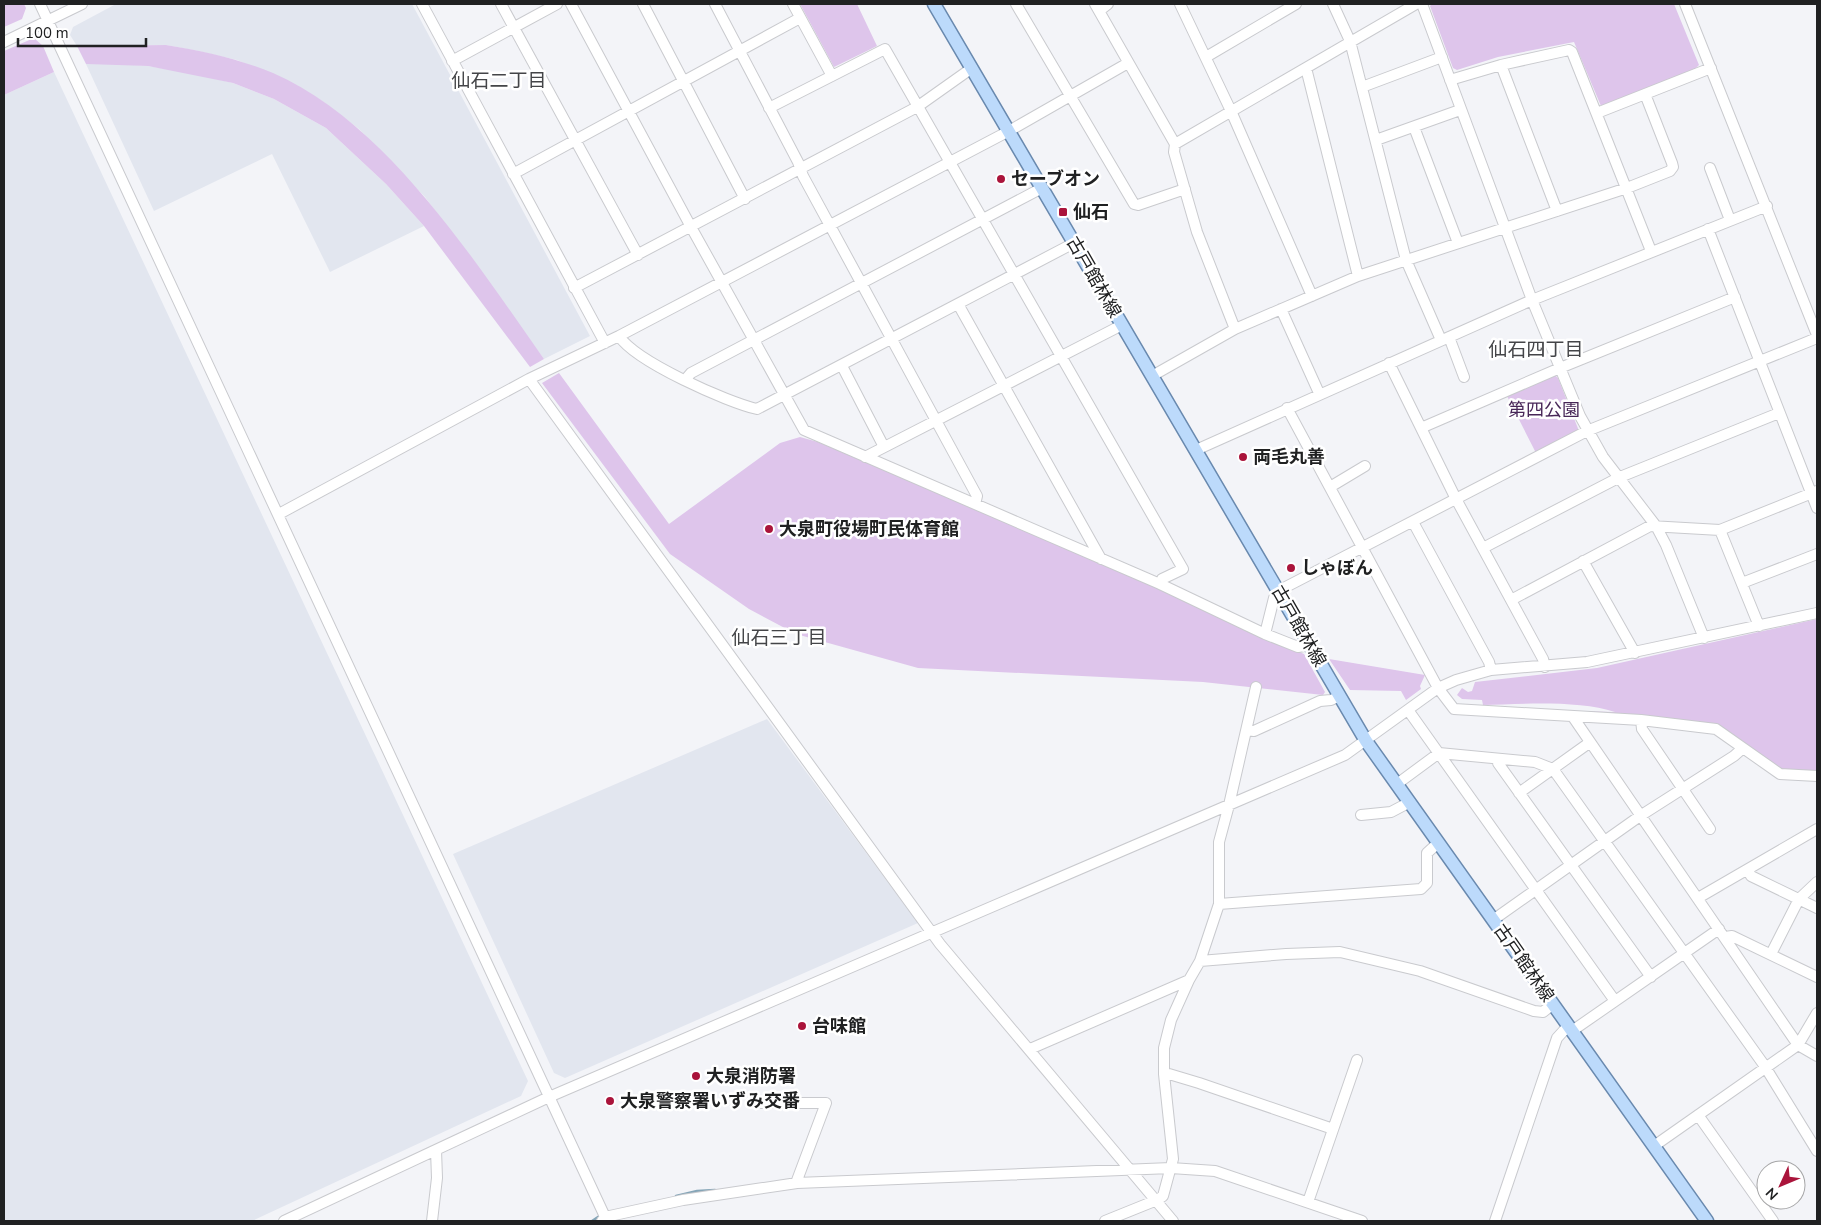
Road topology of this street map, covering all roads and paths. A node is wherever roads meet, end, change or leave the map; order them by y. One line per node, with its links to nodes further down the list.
1 (40, 4): 21 (street)
2 (82, 4): 21 (street)
3 (422, 4): 28 (street)
4 (501, 4): 22 (street)
5 (557, 4): 22 (street)
6 (571, 4): 42 (street)
7 (643, 4): 36 (street)
8 (715, 4): 25 (street)
9 (792, 4): 20 (street)
10 (934, 4): 31 (main road, 古戸館林線)
11 (1016, 4): 39 (street)
12 (1108, 4): 19 (street)
13 (1180, 4): 26 (street)
14 (1296, 4): 26 (street)
15 (1333, 4): 23 (street)
16 (1416, 4): 23 (street)
17 (1422, 4): 27 (street)
18 (1685, 4): 33 (street)
19 (1097, 7): 29 (street)
20 (800, 18): 25 (street); 34 (street)
21 (49, 21): 24 (street); 117 (street)
22 (514, 28): 28 (street); 49 (street)
23 (1350, 41): 32 (street); 37 (street)
24 (4, 42)
25 (740, 50): 36 (street); 41 (street)
26 (1206, 57): 44 (street)
27 (1442, 57): 35 (street); 37 (street)
28 (452, 61): 54 (street)
29 (1128, 63): 39 (street); 50 (street)
30 (1501, 65): 35 (street); 45 (street); 60 (street)
31 (972, 68): 40 (street); 47 (main road, 古戸館林線)
32 (1306, 68): 44 (street); 73 (street)
33 (1711, 68): 38 (street); 59 (street)
34 (832, 76): 40 (street); 41 (street)
35 (1450, 80): 43 (street)
36 (684, 81): 42 (street); 58 (street)
37 (1362, 87): 48 (street)
38 (1645, 94): 45 (street); 56 (street)
39 (1070, 96): 47 (street); 57 (street)
40 (917, 107): 51 (street); 53 (street)
41 (770, 108): 53 (street)
42 (630, 110): 49 (street); 64 (street)
43 (1460, 110): 46 (street); 65 (street)
44 (1231, 111): 50 (street); 77 (street)
45 (1597, 113): 56 (street)
46 (1414, 127): 48 (street); 68 (street)
47 (1009, 132): 51 (street); 55 (main road, 古戸館林線)
48 (1376, 140): 71 (street)
49 (575, 141): 54 (street); 70 (street)
50 (1174, 144): 57 (street)
51 (950, 163): 61 (street); 63 (street)
52 (1710, 168): 62 (street)
53 (801, 169): 58 (street); 63 (street)
54 (513, 174): 76 (street)
55 (1042, 188): 61 (street); 67 (main road, 古戸館林線)
56 (1627, 188): 60 (street); 69 (street)
57 (1185, 189): 83 (street)
58 (745, 199): 64 (street)
59 (1766, 206): 62 (street); 85 (street)
60 (1557, 211): 65 (street)
61 (983, 220): 72 (street); 75 (street)
62 (1730, 220): 66 (street)
63 (831, 226): 74 (street); 75 (street)
64 (691, 227): 70 (street); 74 (street)
65 (1506, 228): 68 (street); 79 (street)
66 (1708, 228): 69 (street); 78 (street)
67 (1074, 243): 72 (street); 82 (main road, 古戸館林線)
68 (1458, 243): 71 (street)
69 (1651, 251): 79 (street)
70 (638, 255): 76 (street)
71 (1406, 260): 73 (street); 87 (street)
72 (1015, 274): 80 (street); 90 (street)
73 (1358, 276): 77 (street)
74 (721, 283): 84 (street); 88 (street)
75 (862, 284): 86 (street); 88 (street)
76 (574, 288): 89 (street)
77 (1312, 296): 81 (street)
78 (1736, 298): 91 (street); 94 (street)
79 (1532, 300): 87 (street); 94 (street)
80 (958, 304): 86 (street); 99 (street)
81 (1281, 309): 83 (street); 100 (street)
82 (1122, 324): 90 (street); 95 (main road, 古戸館林線)
83 (1235, 329): 95 (street)
84 (619, 336): 89 (street); 98 (street)
85 (1817, 337): 91 (street)
86 (892, 339): 93 (street); 104 (street)
87 (1445, 339): 92 (street); 96 (street)
88 (754, 340): 98 (street); 101 (street)
89 (605, 343): 97 (street)
90 (1061, 356): 99 (street); 127 (street)
91 (1760, 362): 103 (street); 106 (street)
92 (1389, 364): 100 (street); 105 (street)
93 (842, 366): 101 (street); 107 (street)
94 (1560, 368): 105 (street); 106 (street)
95 (1152, 376): 108 (main road, 古戸館林線)
96 (1464, 377)
97 (529, 379): 117 (street); 172 (street)
98 (684, 380): 101 (street)
99 (1004, 386): 104 (street); 124 (street)
100 (1319, 393): 102 (street)
101 (785, 396): 109 (street)
102 (1287, 408): 108 (street); 112 (street)
103 (1779, 413): 111 (street); 113 (street)
104 (936, 420): 107 (street); 115 (street)
105 (1421, 428): 114 (street)
106 (1587, 431): 111 (street); 114 (street)
107 (884, 447): 109 (street)
108 (1196, 450): 128 (main road, 古戸館林線)
109 (865, 457): 115 (street)
110 (1365, 466): 112 (street)
111 (1620, 477): 119 (street); 122 (street)
112 (1330, 487): 121 (street)
113 (1814, 492): 116 (street); 120 (street)
114 (1456, 500): 118 (street); 122 (street)
115 (975, 504): 124 (street)
116 (1817, 508)
117 (279, 514): 190 (street)
118 (1413, 522): 121 (street); 137 (street)
119 (1656, 526): 120 (street); 125 (street); 133 (street)
120 (1720, 530): 126 (street)
121 (1362, 548): 128 (street); 139 (street)
122 (1483, 548): 129 (street)
123 (1817, 554): 126 (street)
124 (1101, 559): 127 (street)
125 (1584, 561): 129 (street); 135 (street)
126 (1742, 583): 131 (street)
127 (1160, 584): 132 (street)
128 (1278, 591): 132 (street); 134 (main road, 古戸館林線)
129 (1511, 600): 136 (street)
130 (1817, 613): 131 (street)
131 (1759, 626): 133 (street)
132 (1265, 634): 134 (street)
133 (1704, 638): 135 (street)
134 (1310, 645): 140 (main road, 古戸館林線)
135 (1635, 653): 136 (street)
136 (1545, 668): 137 (street)
137 (1490, 670): 139 (street)
138 (1256, 687): 144 (street)
139 (1438, 688): 141 (street); 142 (street)
140 (1340, 696): 144 (street); 145 (main road, 古戸館林線)
141 (1408, 710): 145 (street); 148 (street)
142 (1573, 717): 143 (street); 146 (street)
143 (1641, 720): 147 (street); 153 (street)
144 (1247, 730): 156 (street)
145 (1366, 741): 152 (main road, 古戸館林線); 156 (street)
146 (1589, 743): 150 (street); 158 (street)
147 (1742, 748): 151 (street); 153 (street)
148 (1439, 753): 149 (street); 152 (street); 166 (street)
149 (1498, 759): 150 (street); 154 (street)
150 (1552, 769): 154 (street); 161 (street)
151 (1817, 776)
152 (1396, 784): 155 (main road, 古戸館林線)
153 (1682, 789): 158 (street); 159 (street)
154 (1519, 793): 163 (street)
155 (1410, 802): 157 (street); 162 (main road, 古戸館林線)
156 (1230, 805): 169 (street); 172 (street)
157 (1361, 814)
158 (1640, 816): 161 (street); 167 (street)
159 (1710, 829)
160 (1817, 829): 164 (street)
161 (1604, 841): 163 (street); 174 (street)
162 (1438, 843): 169 (street); 171 (main road, 古戸館林線)
163 (1570, 864): 166 (street); 177 (street)
164 (1748, 870): 167 (street); 168 (street)
165 (1817, 882): 168 (street)
166 (1536, 889): 171 (street); 180 (street)
167 (1698, 898): 173 (street)
168 (1799, 899): 170 (street); 175 (street)
169 (1219, 904): 176 (street)
170 (1817, 908)
171 (1493, 920): 181 (main road, 古戸館林線)
172 (931, 933): 185 (street); 190 (street)
173 (1722, 933): 174 (street); 175 (street); 184 (street)
174 (1684, 953): 177 (street); 188 (street)
175 (1771, 954): 178 (street)
176 (1200, 961): 179 (street); 181 (street)
177 (1650, 976): 180 (street)
178 (1817, 977)
179 (1189, 980): 185 (street); 189 (street)
180 (1616, 1001): 183 (street)
181 (1553, 1004): 183 (main road, 古戸館林線)
182 (1817, 1013): 184 (street)
183 (1570, 1028): 194 (main road, 古戸館林線); 208 (street)
184 (1798, 1045): 186 (street); 188 (street)
185 (1030, 1049): 198 (street)
186 (1817, 1056)
187 (1357, 1060): 193 (street)
188 (1766, 1068): 192 (street); 196 (street)
189 (1164, 1074): 193 (street); 197 (street)
190 (549, 1097): 195 (street); 202 (street)
191 (757, 1103): 199 (street)
192 (1698, 1115): 194 (street); 210 (street)
193 (1333, 1129): 201 (street)
194 (1654, 1146): 209 (main road, 古戸館林線)
195 (436, 1150): 203 (street); 204 (street)
196 (1817, 1151)
197 (1171, 1168): 198 (street); 200 (street); 201 (street)
198 (1132, 1170): 199 (street); 200 (street)
199 (796, 1183): 202 (street)
200 (1157, 1200): 205 (street); 206 (street)
201 (1308, 1202): 207 (street)
202 (604, 1220)
203 (284, 1221)
204 (432, 1221)
205 (1105, 1221)
206 (1173, 1221)
207 (1362, 1221)
208 (1495, 1221)
209 (1707, 1221)
210 (1773, 1221)

